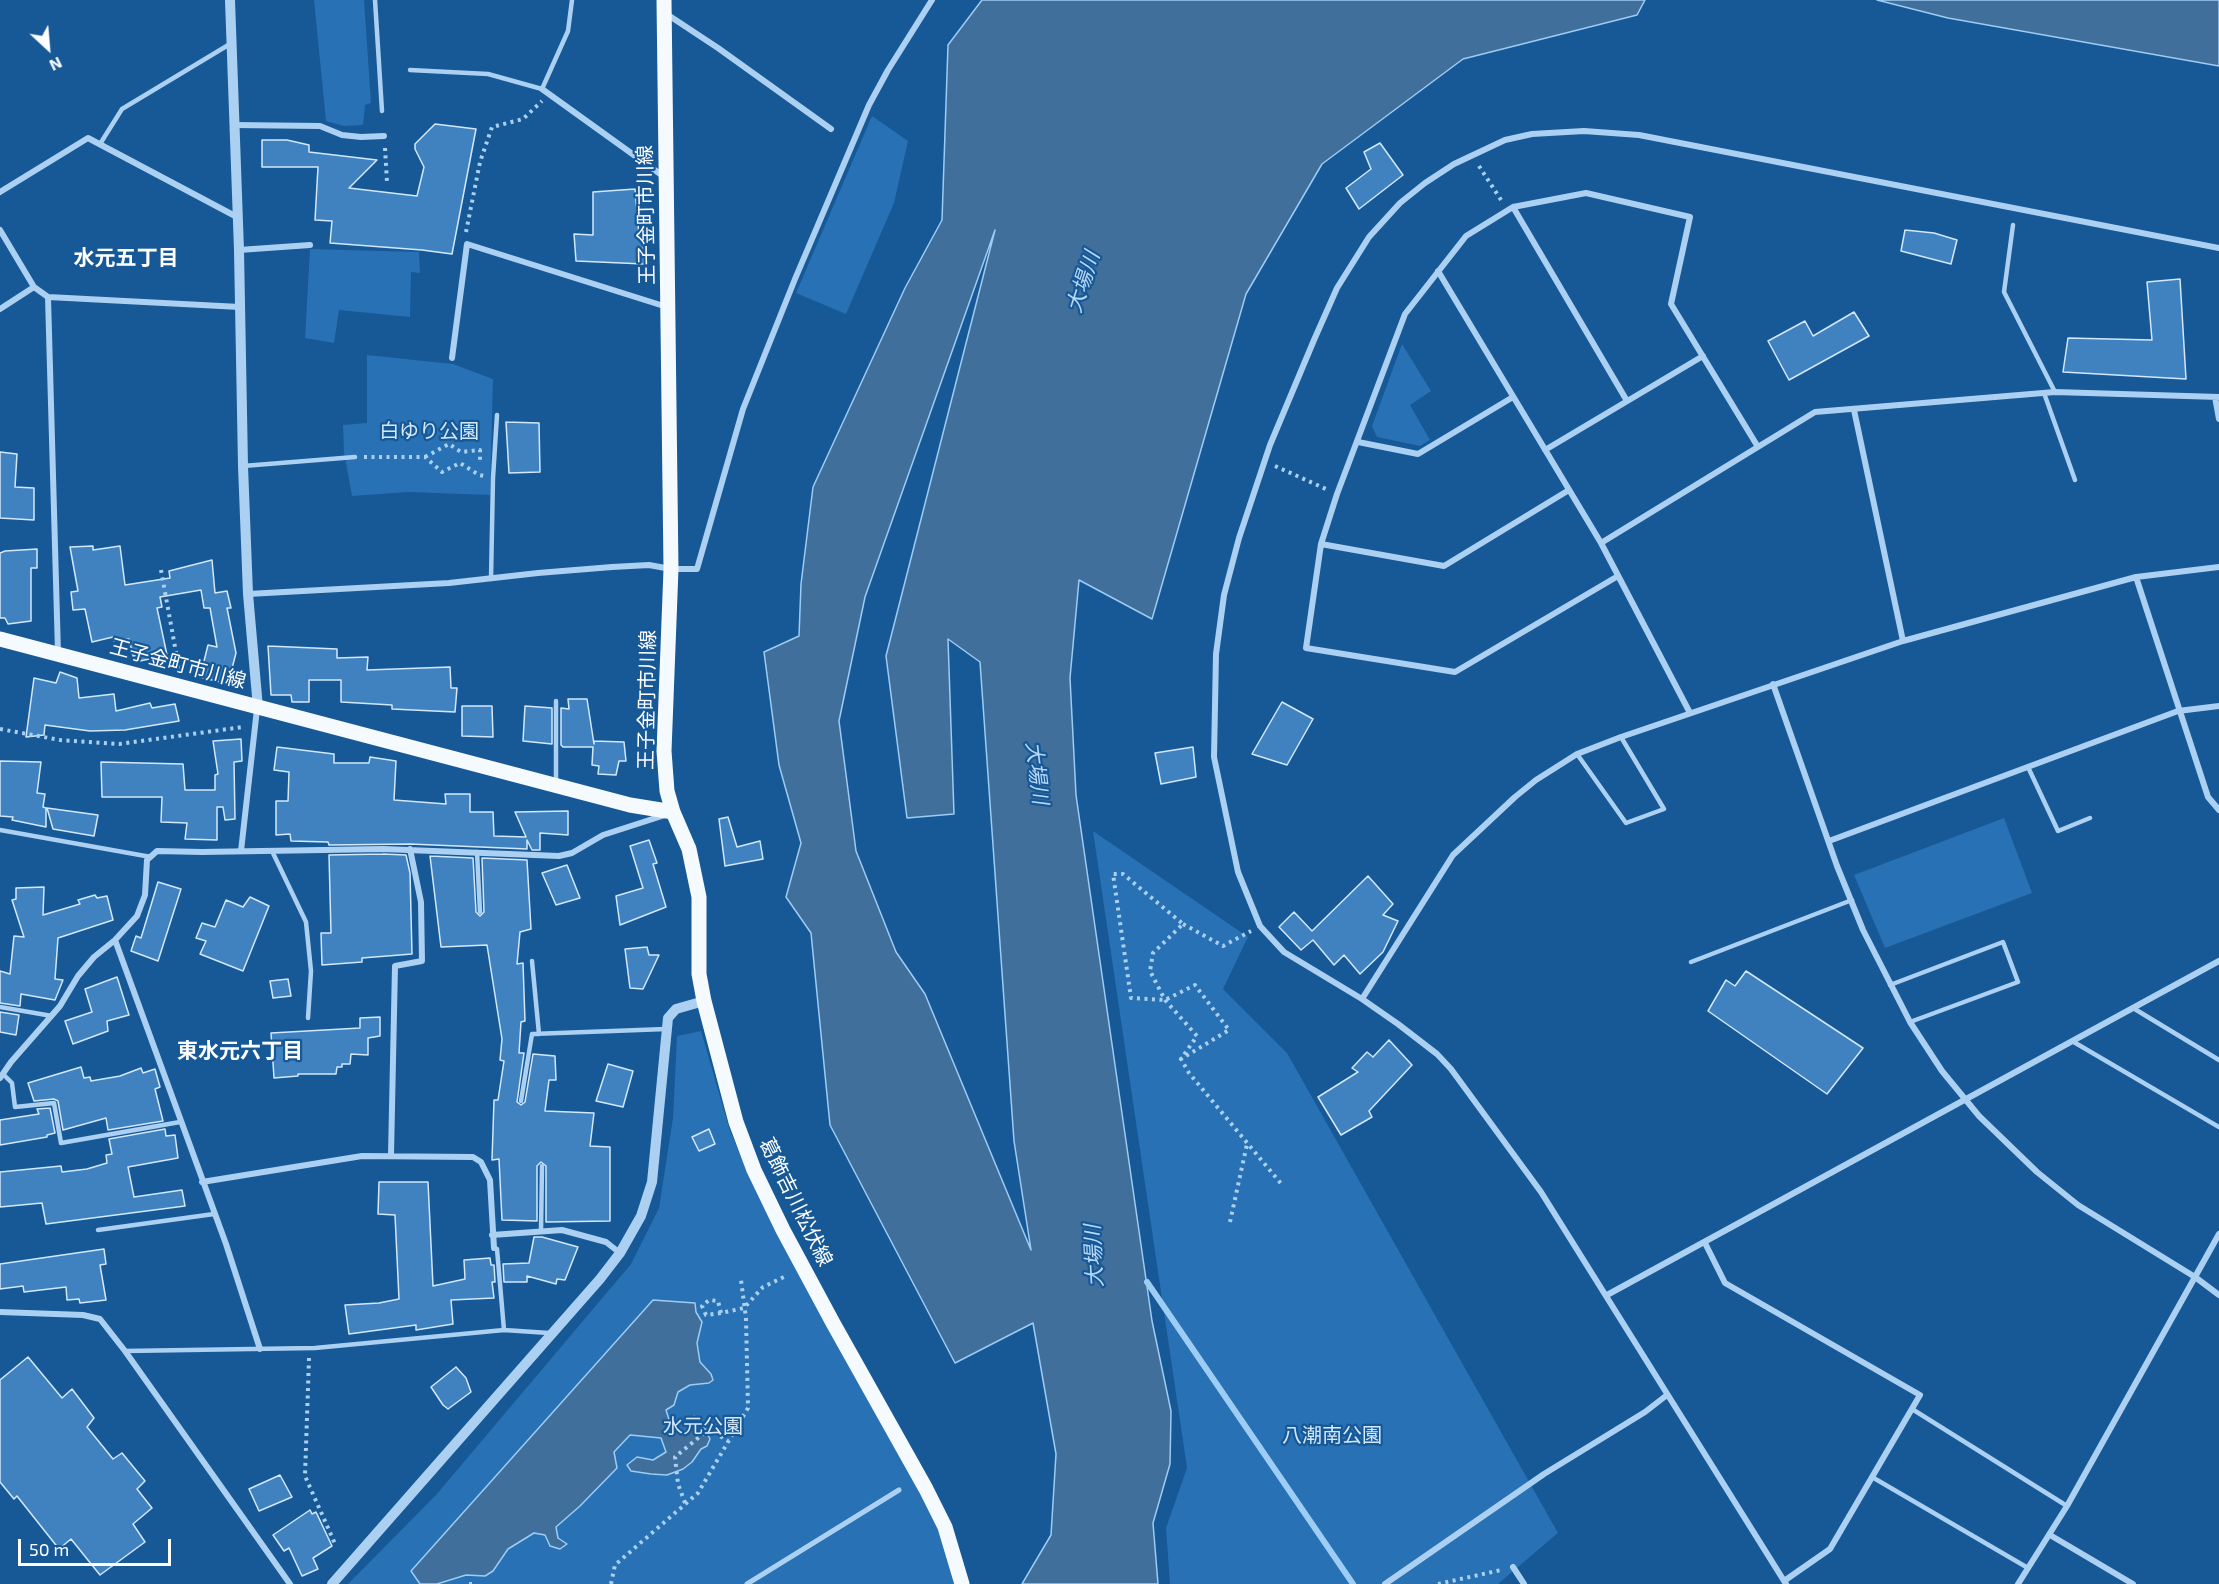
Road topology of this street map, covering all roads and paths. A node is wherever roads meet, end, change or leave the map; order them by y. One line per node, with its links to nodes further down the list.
1 (230, 0): 6 (street)
2 (375, 0): 10 (lane)
3 (572, 0): 8 (lane)
4 (932, 0): 60 (street)
5 (665, 6): 12 (street); 16 (main road, 王子金町市川線)
6 (230, 44): 11 (street); 14 (lane)
7 (410, 70): 8 (lane)
8 (542, 89): 9 (street)
9 (549, 95): 16 (street); 23 (path)
10 (382, 111)
11 (234, 125): 13 (street); 20 (street)
12 (831, 129)
13 (384, 136): 17 (path)
14 (100, 144): 18 (street); 20 (street)
15 (1472, 156): 19 (path); 25 (street); 49 (street)
16 (666, 178): 31 (main road, 王子金町市川線)
17 (387, 182)
18 (0, 192)
19 (1511, 209): 27 (street); 33 (street); 39 (street)
20 (237, 217): 26 (street)
21 (2013, 225): 35 (lane)
22 (0, 230): 28 (street)
23 (467, 244): 31 (street); 34 (street)
24 (310, 245): 26 (street)
25 (2219, 248)
26 (239, 250): 30 (street)
27 (1438, 271): 37 (street); 43 (street)
28 (34, 287): 29 (street); 32 (street)
29 (48, 297): 30 (street); 68 (street)
30 (240, 307): 51 (street)
31 (668, 307): 60 (main road, 王子金町市川線)
32 (0, 309)
33 (1703, 356): 39 (street); 44 (street)
34 (452, 358)
35 (2055, 392): 36 (street); 38 (street)
36 (2044, 393): 40 (street); 54 (lane)
37 (1513, 397): 43 (street); 45 (street)
38 (2217, 397): 42 (street)
39 (1627, 401): 45 (street)
40 (1854, 410): 44 (street); 67 (street)
41 (497, 415): 53 (lane)
42 (2219, 419)
43 (1358, 442): 56 (street)
44 (1758, 447): 57 (street)
45 (1545, 450): 55 (street)
46 (461, 452): 48 (path); 50 (path); 52 (path)
47 (355, 457): 48 (path); 51 (lane)
48 (425, 457): 50 (path)
49 (1265, 462): 56 (path); 95 (street)
50 (460, 463): 52 (path)
51 (243, 466): 65 (street)
52 (479, 476): 53 (path)
53 (493, 478): 64 (lane)
54 (2075, 480)
55 (1569, 490): 57 (street); 58 (street)
56 (1337, 494): 58 (street)
57 (1601, 543): 62 (street)
58 (1321, 544): 62 (street)
59 (2219, 567): 63 (street)
60 (671, 569): 64 (street); 83 (main road, 王子金町市川線)
61 (161, 570): 70 (path)
62 (1618, 576): 75 (street)
63 (2136, 577): 67 (street); 74 (street)
64 (491, 579): 65 (street)
65 (248, 594): 73 (street)
66 (0, 639): 68 (main road, 王子金町市川線)
67 (1903, 641): 69 (street)
68 (58, 654): 70 (main road, 王子金町市川線)
69 (1773, 684): 75 (street); 86 (street)
70 (182, 687): 73 (main road, 王子金町市川線)
71 (556, 701): 81 (lane)
72 (2219, 706): 74 (street)
73 (258, 708): 77 (street); 81 (main road, 王子金町市川線)
74 (2178, 711): 80 (street); 82 (street)
75 (1690, 713): 78 (street)
76 (0, 729): 77 (path)
77 (255, 729): 89 (street)
78 (1621, 737): 79 (street); 79 (lane)
79 (1577, 754): 101 (street)
80 (2028, 767): 84 (lane); 86 (street)
81 (556, 786): 83 (main road, 王子金町市川線)
82 (2219, 810)
83 (674, 812): 90 (street); 103 (main road, 葛飾吉川松伏線)
84 (2090, 818)
85 (0, 830): 91 (lane)
86 (1828, 840): 92 (street)
87 (410, 849): 88 (street); 90 (street); 120 (street)
88 (272, 851): 89 (street); 107 (lane)
89 (241, 852): 91 (street)
90 (477, 852): 93 (lane)
91 (151, 856): 96 (street)
92 (1852, 900): 99 (lane); 100 (street)
93 (480, 912)
94 (1184, 924): 95 (path); 102 (path); 102 (path)
95 (1260, 926): 101 (street)
96 (115, 940): 106 (street); 117 (street)
97 (532, 961): 110 (lane)
98 (2219, 961): 105 (street)
99 (1691, 962)
100 (1890, 985): 108 (street); 108 (lane)
101 (1362, 999): 136 (street)
102 (1165, 1000): 112 (path); 112 (path)
103 (704, 1001): 109 (street); 162 (main road, 葛飾吉川松伏線)
104 (0, 1007): 106 (lane)
105 (2133, 1008): 111 (street); 113 (lane)
106 (52, 1016): 114 (street)
107 (308, 1018)
108 (1910, 1022): 115 (street)
109 (666, 1029): 110 (lane); 132 (street)
110 (539, 1034): 116 (lane)
111 (2073, 1041): 115 (street); 118 (lane)
112 (1180, 1059): 119 (path)
113 (2219, 1060)
114 (2, 1076): 117 (lane)
115 (1964, 1099): 130 (street); 134 (street)
116 (521, 1101)
117 (180, 1122): 122 (street)
118 (2219, 1127)
119 (1247, 1143): 123 (path); 125 (path)
120 (392, 1155): 122 (street); 129 (street)
121 (542, 1166): 127 (lane)
122 (202, 1182): 124 (street)
123 (1283, 1186)
124 (214, 1214): 126 (lane); 143 (street)
125 (1230, 1222)
126 (98, 1230)
127 (541, 1232): 129 (street); 132 (street)
128 (2219, 1234): 134 (street)
129 (492, 1235): 131 (street)
130 (1706, 1243): 136 (street); 147 (street)
131 (494, 1248): 141 (lane)
132 (620, 1253): 142 (street)
133 (786, 1276): 138 (path)
134 (2194, 1277): 137 (street); 152 (street)
135 (741, 1280): 138 (path)
136 (1607, 1295): 146 (street)
137 (2219, 1295)
138 (744, 1308): 140 (path); 148 (path)
139 (0, 1312): 145 (street)
140 (721, 1313): 140 (path)
141 (504, 1330): 142 (lane); 144 (lane)
142 (552, 1333): 159 (street)
143 (260, 1348): 144 (lane); 145 (lane)
144 (309, 1348): 154 (path)
145 (125, 1351): 158 (street)
146 (1667, 1395): 157 (street); 163 (street)
147 (1912, 1408): 149 (street); 152 (lane)
148 (728, 1441): 151 (path); 151 (path)
149 (1872, 1477): 156 (lane); 157 (street)
150 (899, 1490): 161 (street)
151 (686, 1503): 160 (path)
152 (2067, 1506): 153 (street)
153 (2049, 1535): 156 (street); 167 (street)
154 (336, 1546)
155 (1514, 1567): 164 (path); 165 (street)
156 (2028, 1568): 166 (street)
157 (1785, 1582)
158 (290, 1584)
159 (332, 1584)
160 (610, 1584)
161 (747, 1584)
162 (962, 1584)
163 (1385, 1584)
164 (1438, 1584)
165 (1524, 1584)
166 (2018, 1584)
167 (2133, 1584)

